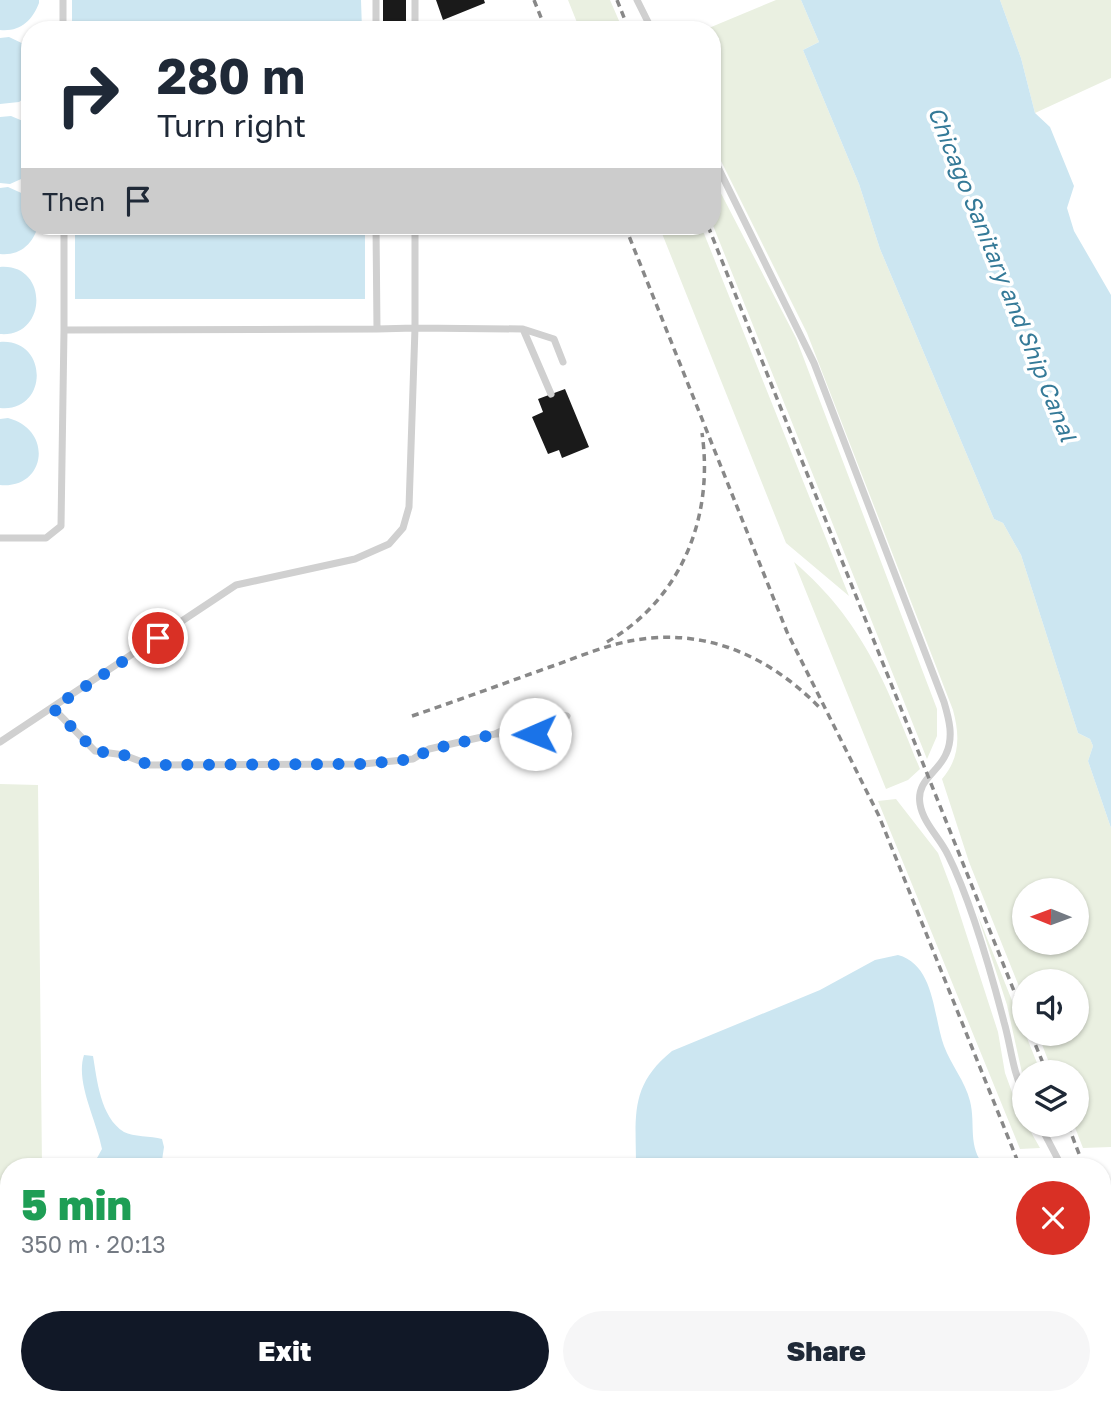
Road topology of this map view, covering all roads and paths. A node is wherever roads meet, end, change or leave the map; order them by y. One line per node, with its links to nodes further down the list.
1 (63, 0): 5 (lane)
2 (376, 0): 6 (lane)
3 (415, 0): 7 (lane)
4 (638, 0): 8 (lane)
5 (63, 21)
6 (376, 21)
7 (415, 21)
8 (648, 21)
9 (721, 173): 23 (lane)
10 (64, 235): 15 (lane)
11 (376, 235): 14 (lane)
12 (415, 235): 13 (lane)
13 (415, 328): 14 (lane); 16 (lane); 20 (lane)
14 (377, 329): 15 (lane)
15 (64, 330): 19 (lane)
16 (523, 330): 17 (lane); 18 (lane)
17 (563, 362)
18 (551, 394)
19 (0, 538)
20 (53, 708): 21 (lane); 22 (lane)
21 (495, 734): 21 (lane)
22 (0, 741)
23 (1012, 1060)
24 (1046, 1137): 25 (lane)
25 (1057, 1158)

